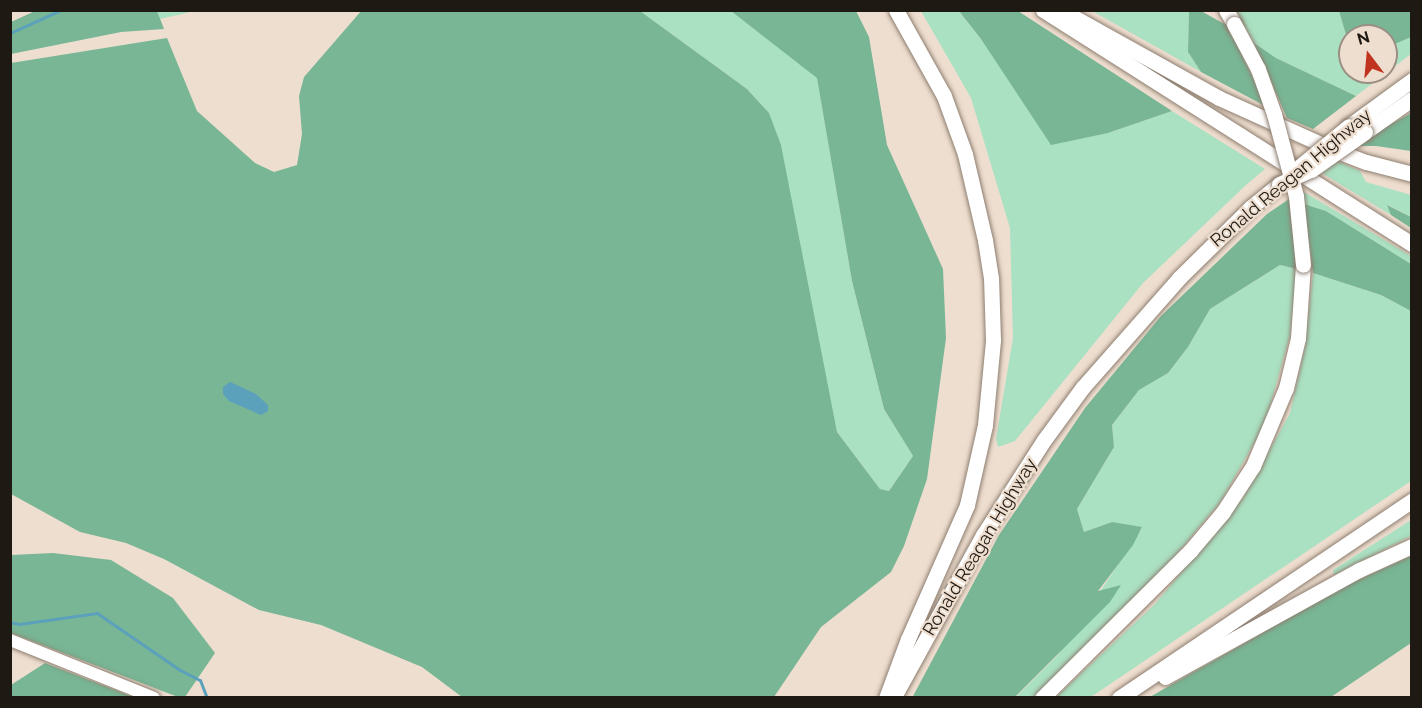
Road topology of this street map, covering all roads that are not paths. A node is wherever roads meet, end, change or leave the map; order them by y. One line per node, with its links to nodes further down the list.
1 (896, 10): 14 (highway)
2 (1043, 10): 9 (highway)
3 (1061, 10): 7 (highway)
4 (1230, 17): 16 (highway, bridge)
5 (1412, 80): 8 (highway, Ronald Reagan Highway, bridge)
6 (1412, 99): 8 (highway, bridge)
7 (1412, 174)
8 (1279, 184): 15 (highway, Ronald Reagan Highway)
9 (1412, 244)
10 (1412, 500): 17 (highway)
11 (1412, 546): 18 (highway)
12 (10, 640): 13 (street)
13 (154, 698)
14 (886, 698)
15 (894, 698)
16 (1042, 698)
17 (1119, 698)
18 (1125, 698)

